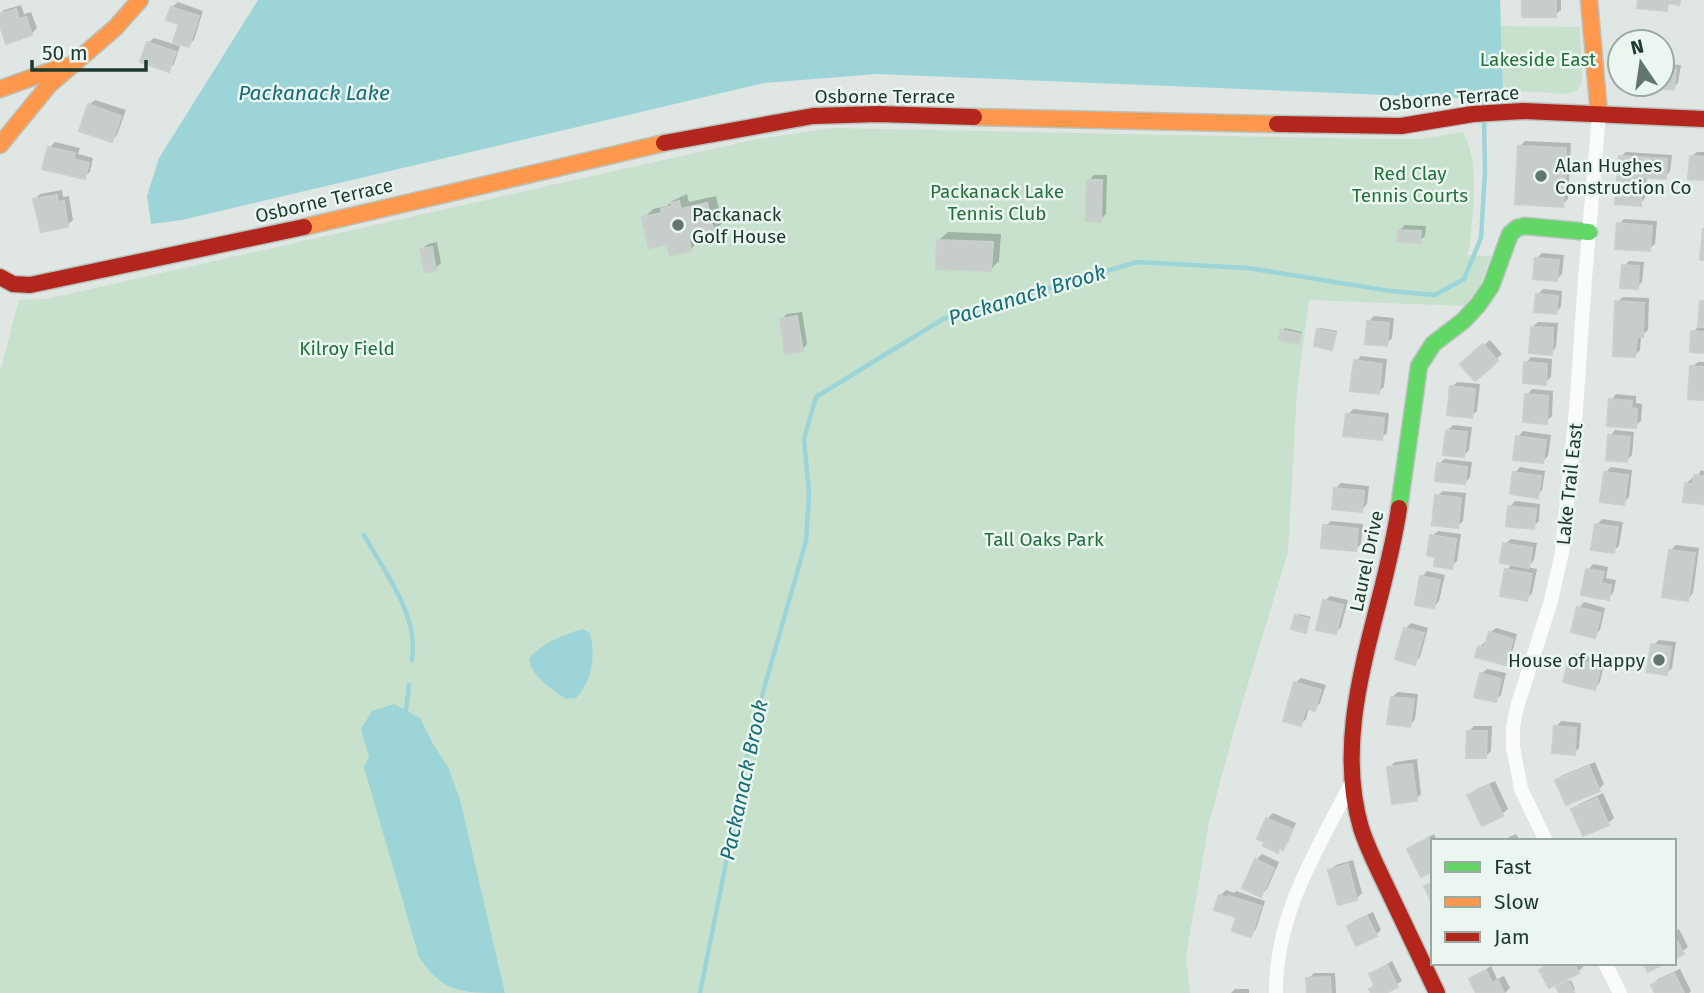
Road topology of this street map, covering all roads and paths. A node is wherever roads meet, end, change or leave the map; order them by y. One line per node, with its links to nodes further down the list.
1 (140, 0): 3 (street)
2 (1590, 0): 7 (street)
3 (74, 62): 4 (street); 6 (street)
4 (0, 89)
5 (0, 97): 6 (street)
6 (26, 111): 9 (street)
7 (1599, 114): 8 (street, Osborne Terrace); 10 (street, Lake Trail East); 11 (street, Osborne Terrace)
8 (1704, 119)
9 (0, 145)
10 (1589, 232): 12 (street, Laurel Drive); 13 (street, Lake Trail East)
11 (0, 277)
12 (1353, 780): 15 (street); 16 (street, Laurel Drive)
13 (1545, 839)
14 (1606, 965): 17 (street)
15 (1276, 993)
16 (1437, 993)
17 (1620, 993)

